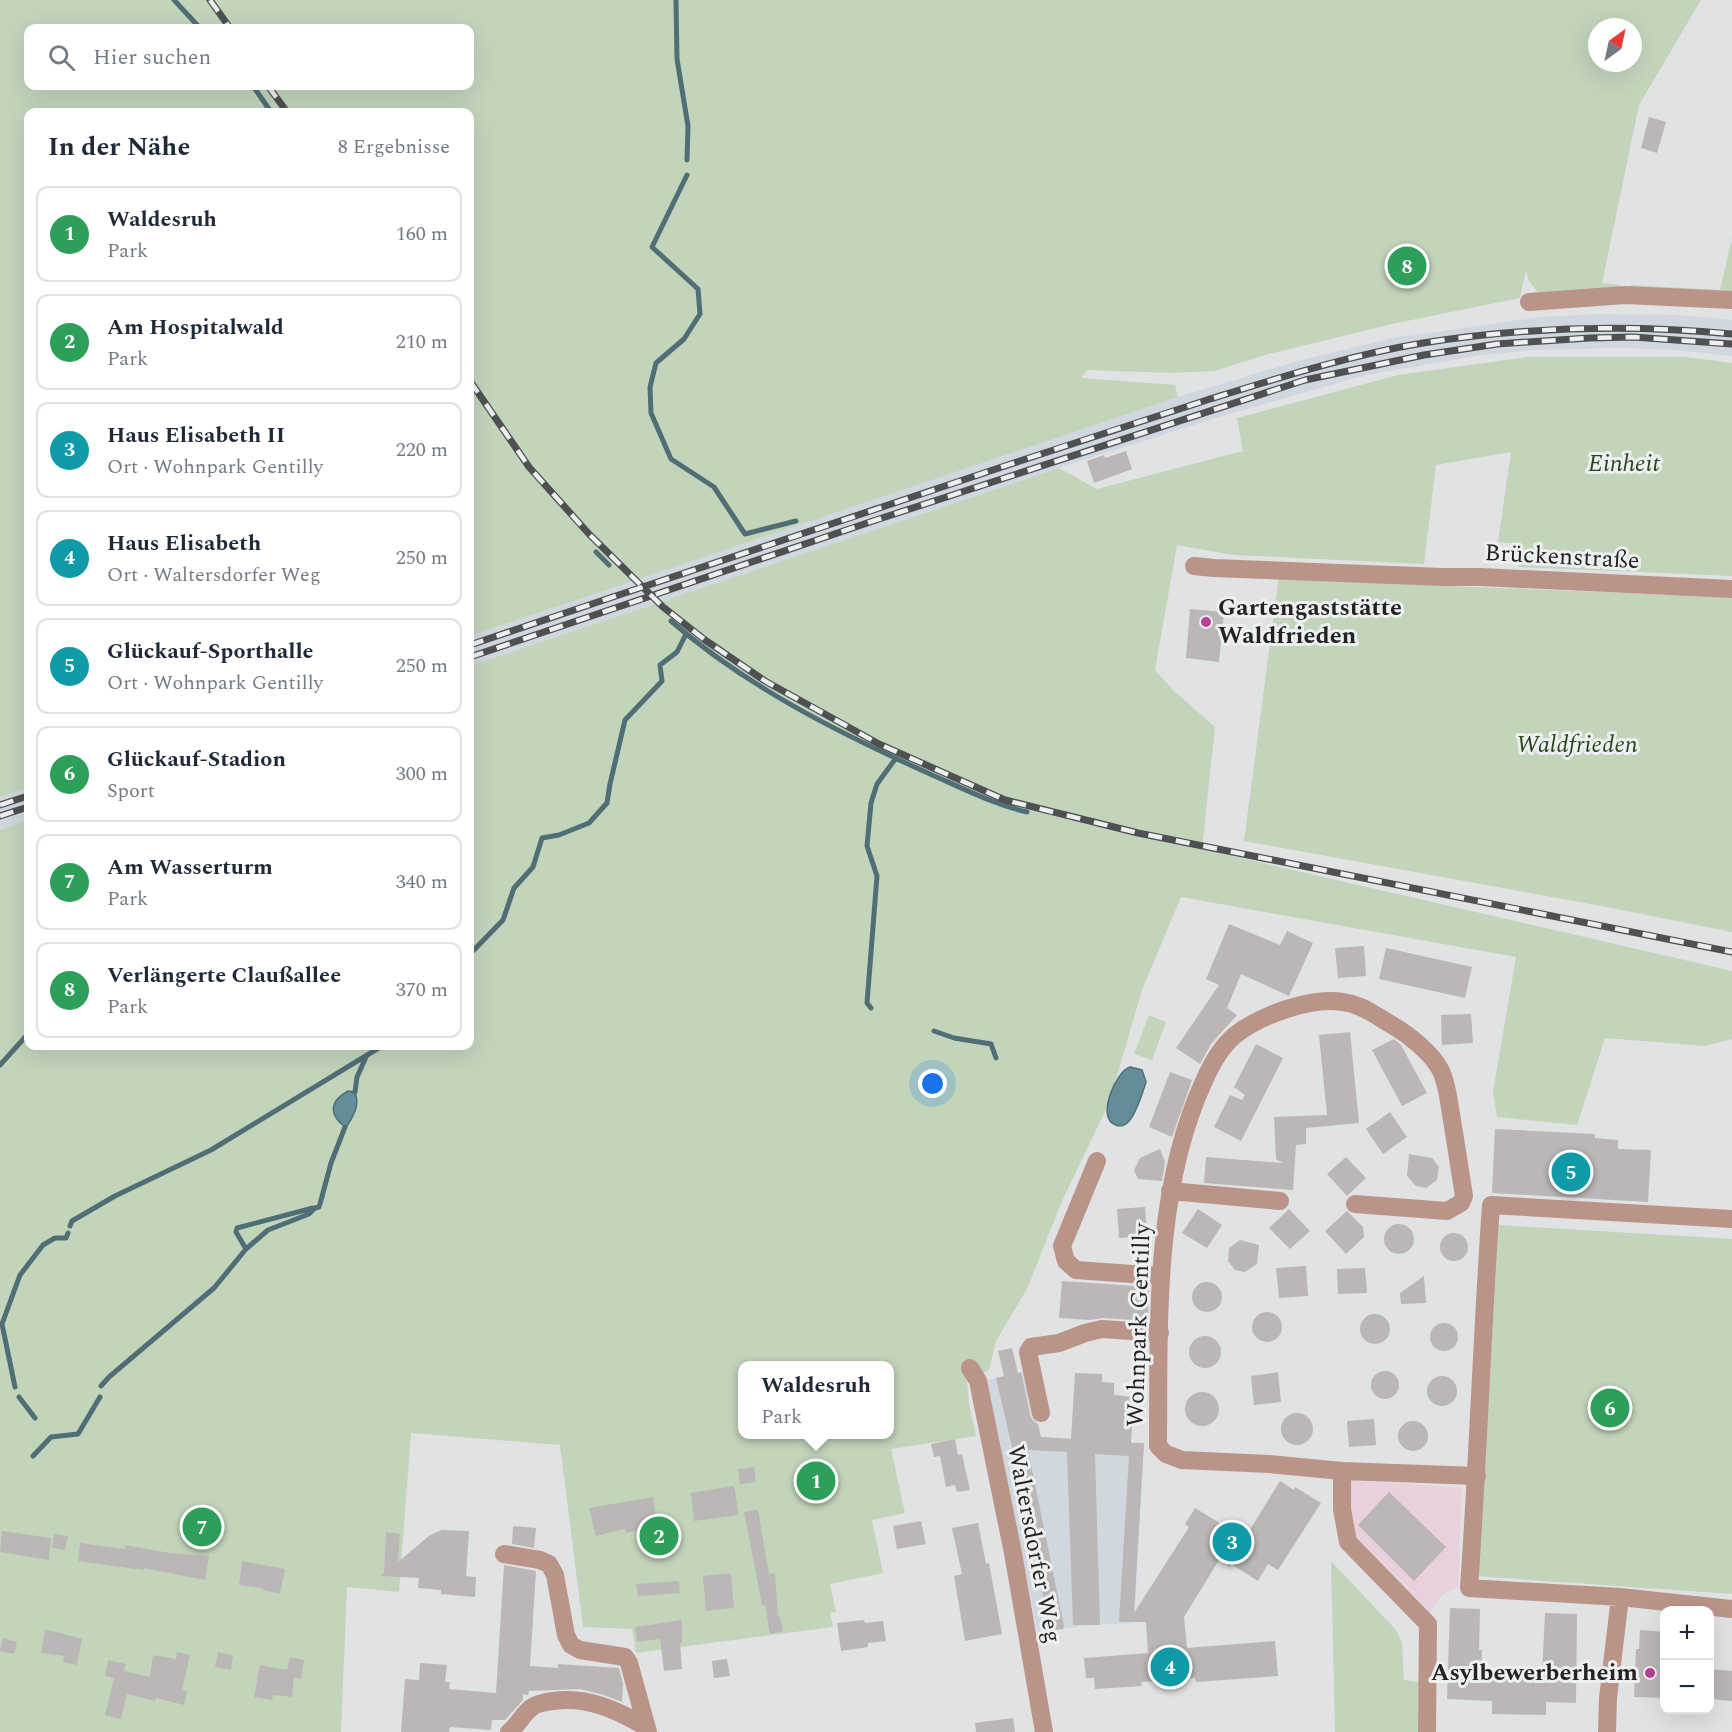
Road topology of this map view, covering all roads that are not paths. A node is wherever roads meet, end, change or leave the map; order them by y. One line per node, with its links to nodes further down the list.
1 (1732, 300): 2 (street)
2 (1529, 302)
3 (1194, 566): 4 (street, Brückenstraße)
4 (1732, 590)
5 (1097, 1161): 12 (street)
6 (1170, 1191): 7 (street, Wohnpark Gentilly); 8 (street, Wohnpark Gentilly); 12 (street, Wohnpark Gentilly)
7 (1464, 1196): 9 (street); 10 (street)
8 (1280, 1201)
9 (1355, 1204)
10 (1491, 1205): 11 (street); 17 (street)
11 (1732, 1220)
12 (1160, 1276): 13 (street, Wohnpark Gentilly)
13 (1160, 1333): 15 (street); 16 (street, Wohnpark Gentilly)
14 (970, 1368): 23 (street, Waltersdorfer Weg)
15 (1041, 1413)
16 (1342, 1471): 17 (street, Wohnpark Gentilly); 24 (street)
17 (1476, 1476): 19 (street)
18 (504, 1554): 21 (street)
19 (1620, 1597): 20 (street); 25 (street)
20 (1732, 1609)
21 (647, 1729): 22 (street)
22 (509, 1732)
23 (1044, 1732)
24 (1427, 1732)
25 (1607, 1732)

